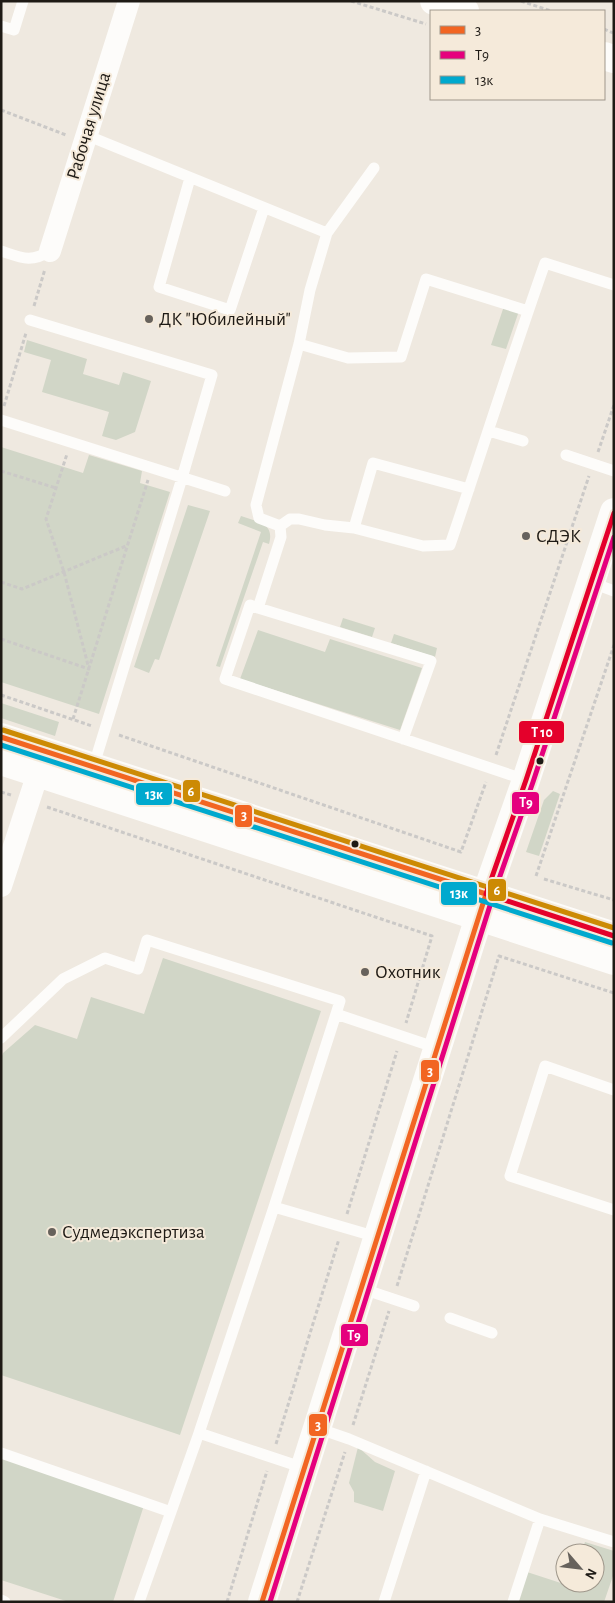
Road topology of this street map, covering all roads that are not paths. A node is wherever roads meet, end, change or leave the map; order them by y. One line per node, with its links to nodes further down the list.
1 (24, 1): 5 (lane)
2 (129, 1): 6 (street, Рабочая улица)
3 (434, 1): 4 (main road)
4 (462, 10)
5 (1, 26)
6 (84, 139): 8 (lane); 12 (street, Рабочая улица)
7 (374, 168): 10 (lane)
8 (190, 178): 9 (lane); 9 (lane)
9 (264, 208): 10 (lane)
10 (327, 233): 16 (lane)
11 (1, 251): 12 (lane)
12 (50, 252)
13 (614, 285): 14 (lane)
14 (528, 311): 16 (lane); 18 (lane)
15 (30, 320): 22 (lane)
16 (299, 344): 26 (lane)
17 (1, 420): 22 (lane)
18 (489, 431): 19 (lane); 23 (lane)
19 (522, 441)
20 (566, 455): 21 (lane)
21 (614, 471)
22 (182, 478): 24 (lane); 33 (lane)
23 (469, 489): 27 (lane); 27 (lane)
24 (225, 491)
25 (614, 512): 28 (main road)
26 (280, 526): 27 (lane); 29 (lane)
27 (354, 528)
28 (602, 587): 35 (main road)
29 (258, 608): 31 (lane); 31 (lane)
30 (1, 737): 33 (main road)
31 (403, 739): 35 (lane)
32 (1, 761): 34 (main road)
33 (93, 768): 37 (main road)
34 (38, 774): 36 (street); 37 (main road)
35 (526, 780): 37 (main road)
36 (1, 886)
37 (483, 906): 38 (main road); 39 (main road); 42 (main road)
38 (614, 936)
39 (614, 961)
40 (336, 1014): 41 (lane); 42 (lane); 44 (lane)
41 (1, 1038)
42 (437, 1048): 46 (main road)
43 (614, 1090): 45 (lane)
44 (274, 1207): 46 (lane); 52 (lane)
45 (614, 1210)
46 (377, 1237): 47 (main road)
47 (360, 1288): 48 (lane); 51 (main road)
48 (414, 1306)
49 (450, 1318): 50 (lane)
50 (492, 1333)
51 (317, 1428): 54 (main road); 55 (lane)
52 (199, 1433): 54 (lane); 56 (lane)
53 (1, 1453): 56 (lane)
54 (304, 1468): 62 (main road)
55 (426, 1471): 57 (lane); 63 (lane)
56 (171, 1512): 61 (lane)
57 (540, 1519): 58 (lane); 64 (lane)
58 (614, 1542)
59 (1, 1600): 60 (lane)
60 (5, 1602)
61 (139, 1602)
62 (262, 1602)
63 (384, 1602)
64 (513, 1602)

